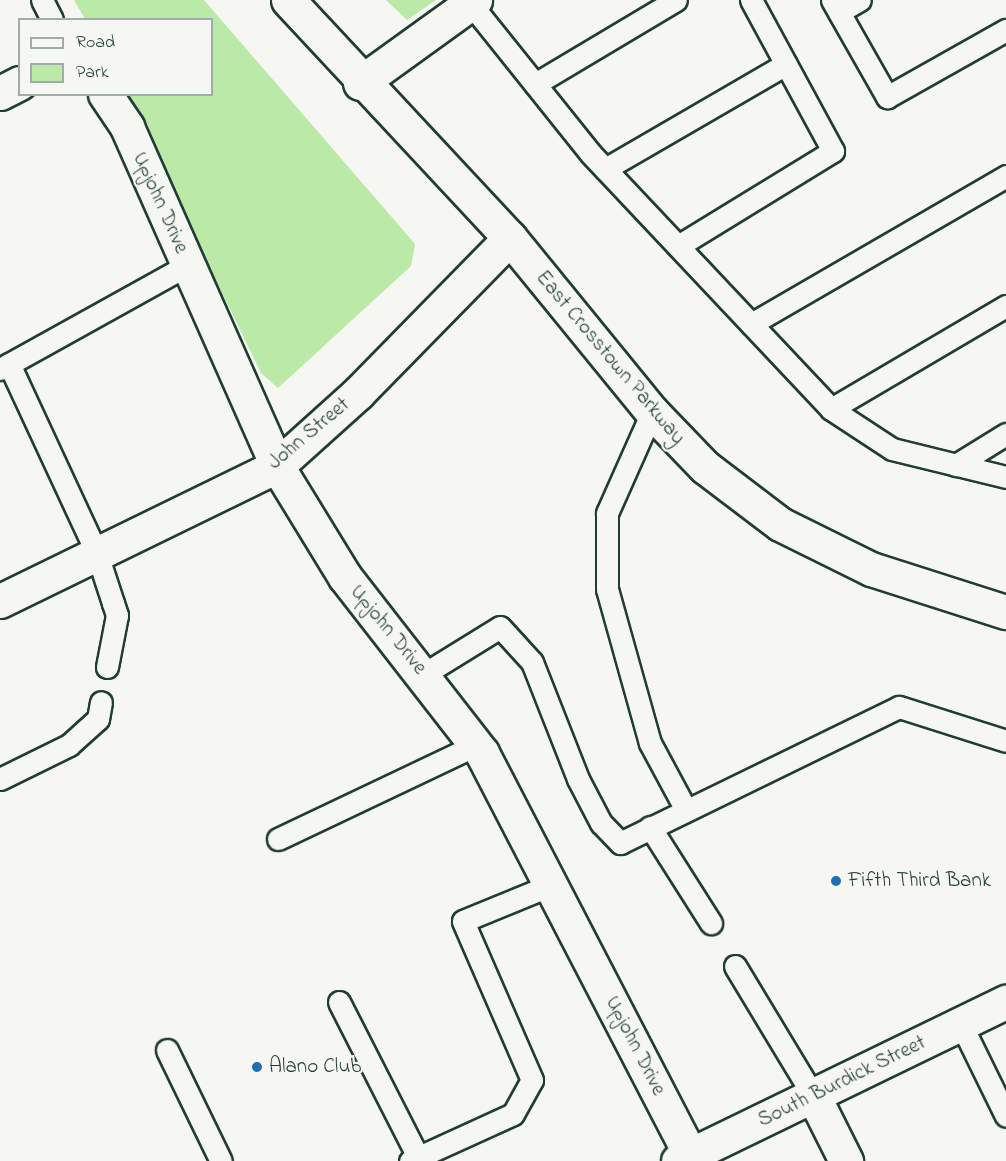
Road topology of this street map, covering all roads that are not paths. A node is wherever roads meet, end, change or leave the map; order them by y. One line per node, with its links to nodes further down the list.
1 (42, 0): 8 (lane)
2 (288, 0): 11 (street, East Crosstown Parkway)
3 (676, 0): 13 (lane)
4 (751, 0): 10 (lane)
5 (860, 0): 7 (lane)
6 (472, 2): 11 (street); 13 (lane)
7 (835, 6): 9 (lane)
8 (51, 18)
9 (1006, 30)
10 (786, 64): 16 (lane); 19 (lane)
11 (360, 83): 18 (street, East Crosstown Parkway)
12 (18, 84): 14 (street)
13 (535, 84): 16 (lane)
14 (0, 93)
15 (106, 96): 20 (street, Upjohn Drive)
16 (605, 169): 19 (lane)
17 (1006, 176): 22 (lane)
18 (510, 238): 25 (street, East Crosstown Parkway); 28 (street, John Street)
19 (678, 246): 22 (lane)
20 (188, 265): 23 (lane); 28 (street, Upjohn Drive)
21 (1006, 306): 24 (lane)
22 (751, 324): 24 (lane)
23 (4, 367): 30 (lane)
24 (831, 409): 27 (lane)
25 (652, 412): 32 (street, East Crosstown Parkway); 39 (lane)
26 (1006, 434): 27 (lane)
27 (956, 465): 29 (lane)
28 (277, 466): 30 (street, John Street); 34 (street, Upjohn Drive)
29 (1006, 477)
30 (97, 554): 31 (street, John Street); 33 (lane)
31 (0, 601)
32 (1006, 612)
33 (107, 667)
34 (424, 674): 37 (street, Upjohn Drive); 40 (lane)
35 (101, 702): 38 (lane)
36 (1006, 741): 39 (lane)
37 (476, 745): 41 (lane); 42 (street, Upjohn Drive)
38 (0, 780)
39 (685, 808): 40 (lane)
40 (650, 827): 43 (lane)
41 (278, 840)
42 (553, 884): 51 (street, Upjohn Drive); 52 (lane)
43 (711, 923)
44 (735, 966): 49 (lane)
45 (339, 1002): 52 (lane)
46 (1006, 1002): 47 (street, South Burdick Street)
47 (961, 1024): 49 (street, South Burdick Street); 50 (lane)
48 (167, 1050): 53 (lane)
49 (814, 1097): 51 (street, South Burdick Street); 54 (street)
50 (1006, 1116)
51 (684, 1158)
52 (414, 1159)
53 (221, 1161)
54 (846, 1161)

